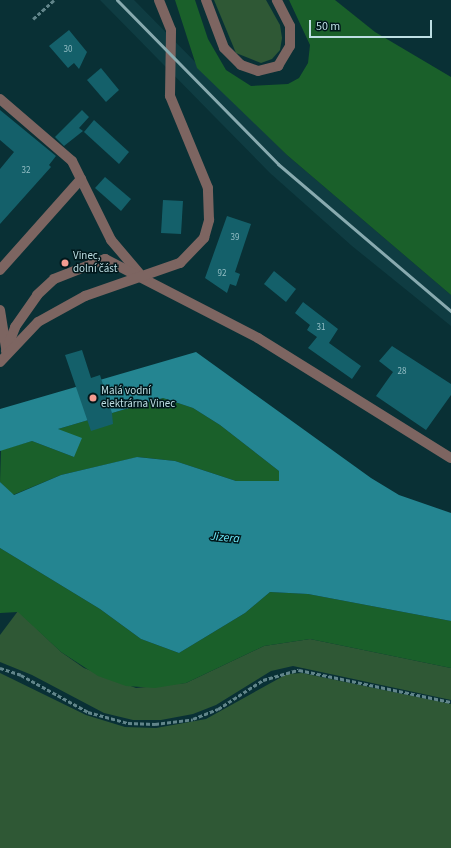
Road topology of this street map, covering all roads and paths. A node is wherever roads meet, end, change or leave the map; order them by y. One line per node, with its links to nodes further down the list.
1 (54, 0): 5 (path)
2 (159, 0): 9 (street)
3 (206, 0): 4 (street)
4 (277, 0)
5 (33, 19)
6 (0, 99): 7 (street)
7 (81, 179): 8 (street); 9 (street)
8 (0, 270)
9 (140, 275): 11 (street); 11 (street); 13 (street)
10 (0, 310): 11 (street)
11 (6, 351): 12 (street)
12 (0, 362)
13 (451, 458)
14 (0, 668): 15 (path)
15 (451, 702)

